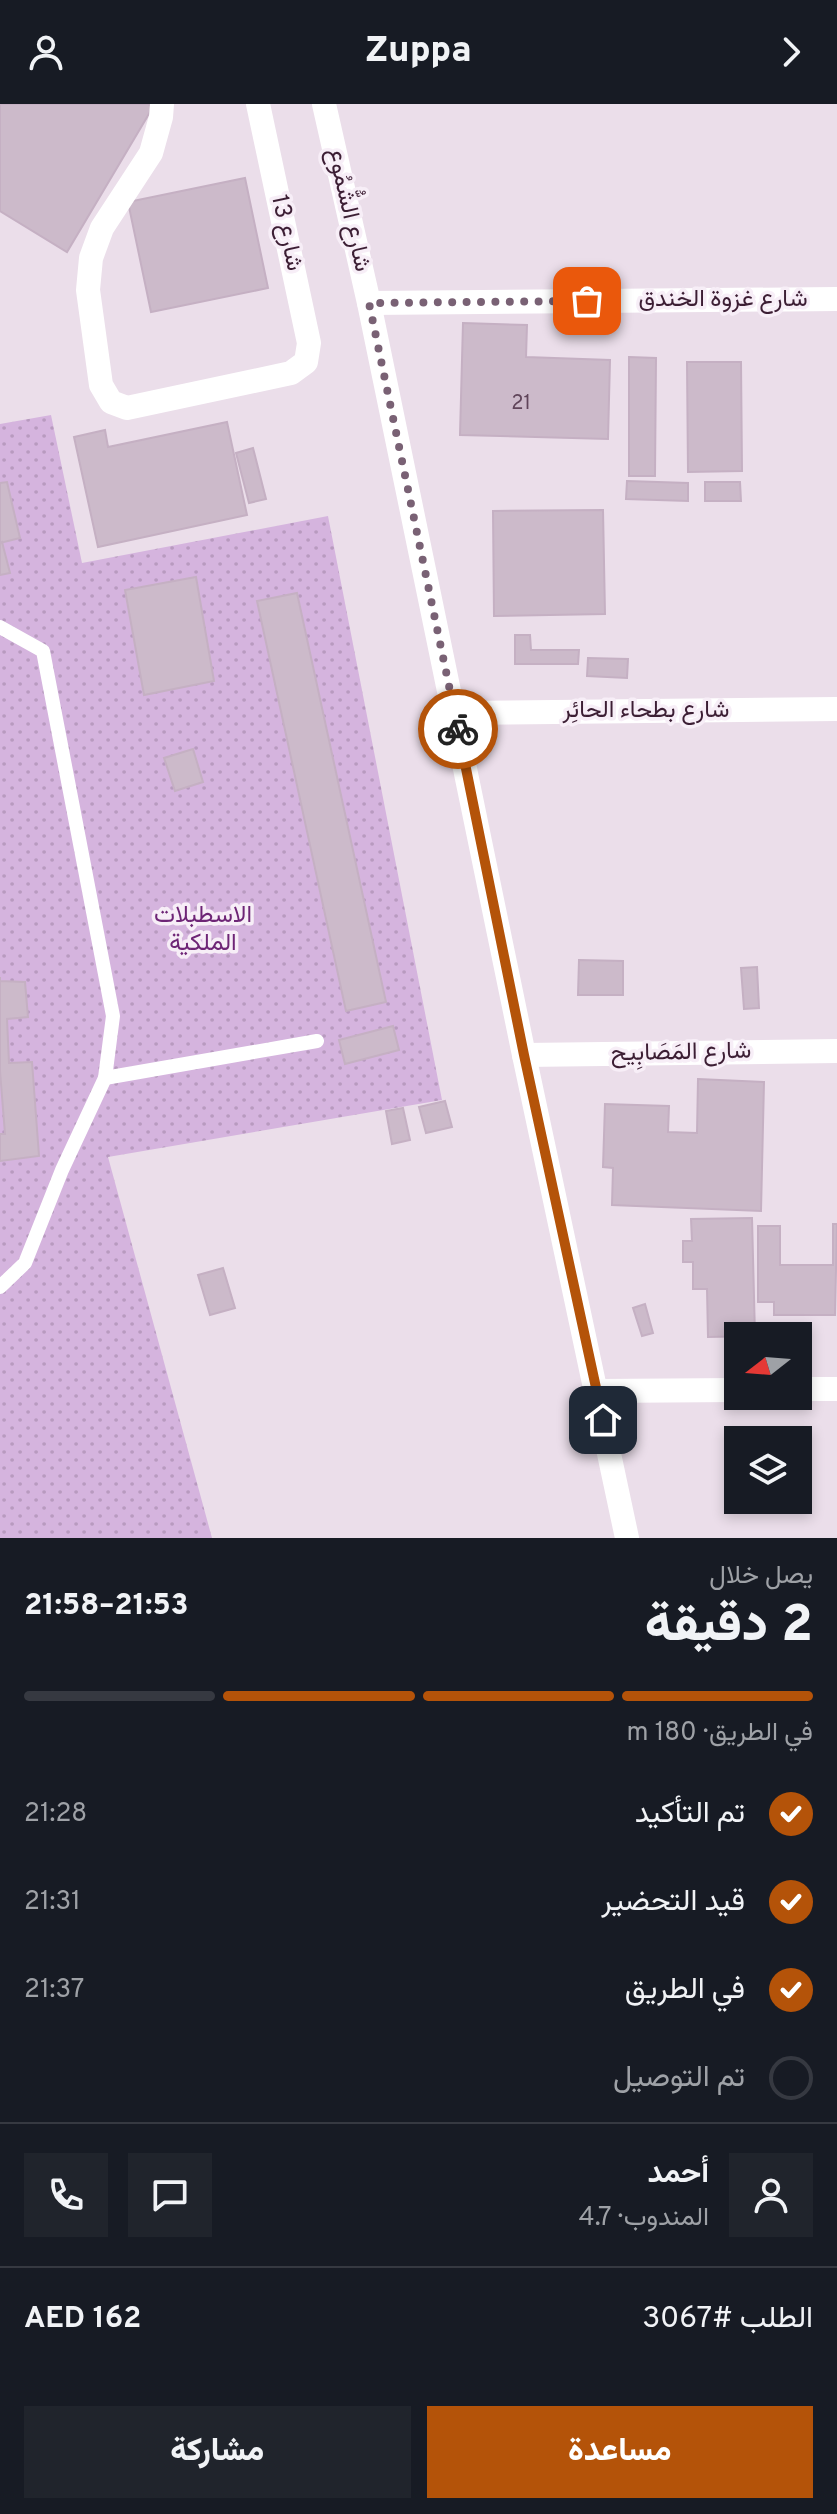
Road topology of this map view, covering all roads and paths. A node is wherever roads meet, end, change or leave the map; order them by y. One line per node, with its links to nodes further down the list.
1 (162, 104): 2 (street, شارع 13)
2 (258, 104)
3 (324, 104): 5 (street, شارع الشُّمُوع)
4 (837, 299): 5 (street, شارع غزوة الخندق)
5 (369, 303): 8 (street, شارع الشُّمُوع)
6 (0, 627): 12 (lane)
7 (837, 709): 8 (street, شارع بطحاء الحائِر)
8 (454, 713): 11 (street, شارع الشُّمُوع)
9 (317, 1041): 12 (lane)
10 (837, 1051): 11 (street, شارع المَصَابِيح)
11 (524, 1055): 17 (street, شارع الشُّمُوع)
12 (105, 1078): 13 (lane)
13 (0, 1287)
14 (812, 1389): 15 (street)
15 (837, 1389)
16 (724, 1390): 17 (street)
17 (597, 1391): 18 (street, شارع الشُّمُوع)
18 (627, 1538)

